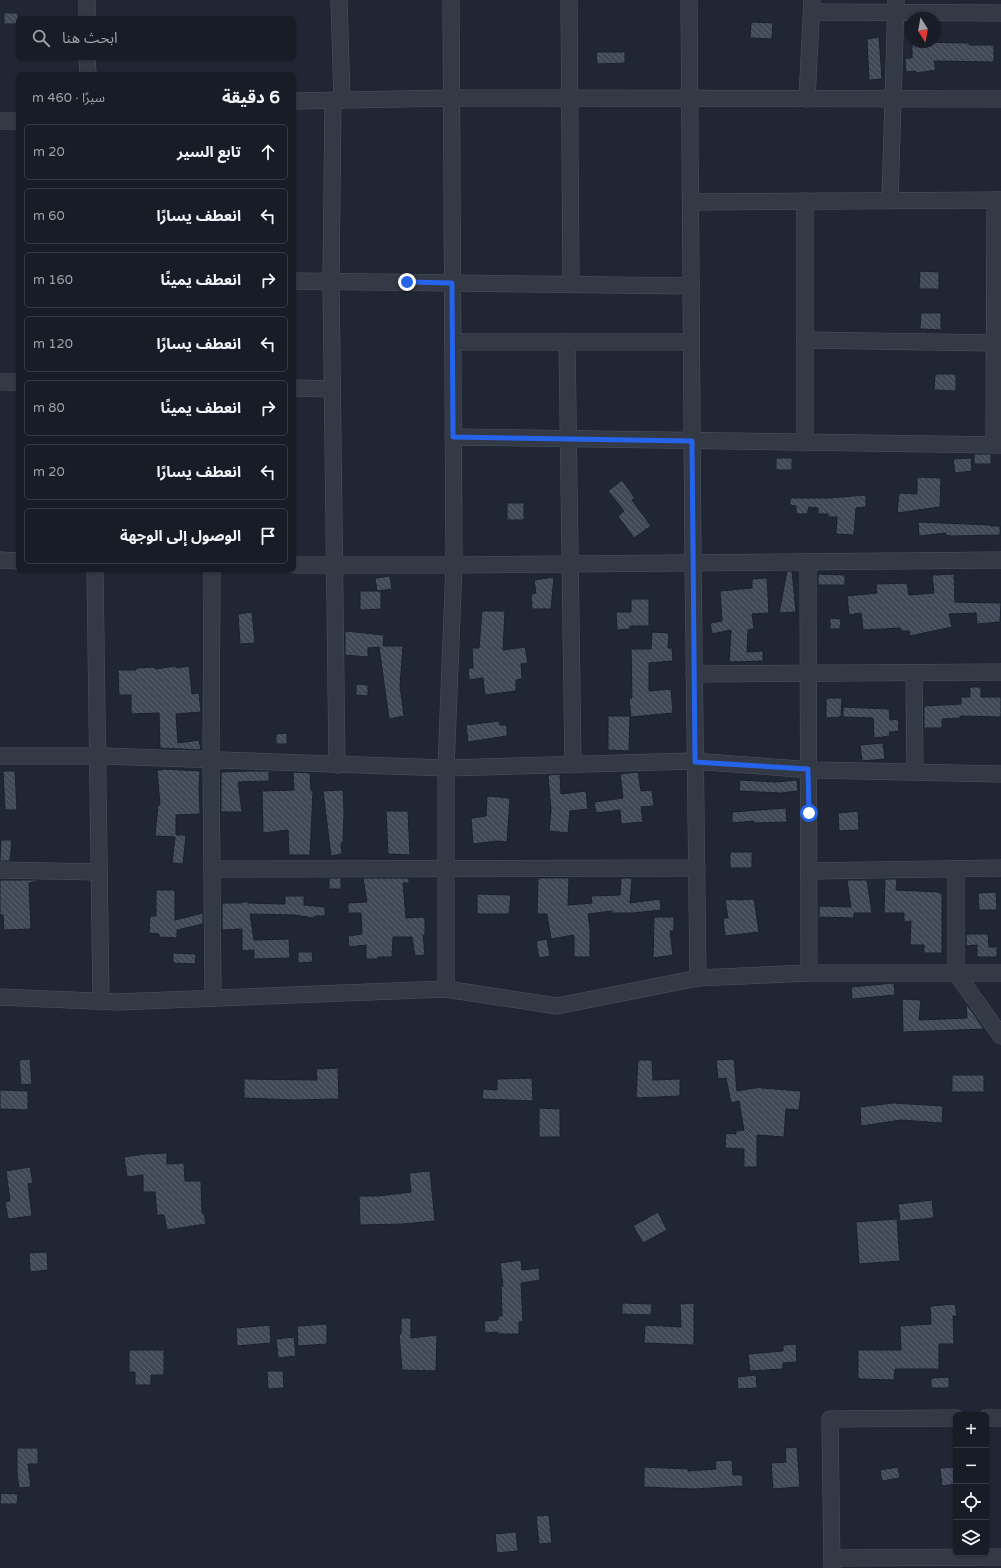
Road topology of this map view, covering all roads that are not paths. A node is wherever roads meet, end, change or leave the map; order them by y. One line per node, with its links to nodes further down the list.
1 (87, 0): 9 (street)
2 (339, 0): 18 (street)
3 (451, 0): 12 (street)
4 (569, 0): 13 (street)
5 (689, 0): 14 (street)
6 (812, 6): 7 (street); 15 (street)
7 (896, 6): 8 (street); 16 (street)
8 (1001, 13)
9 (87, 16)
10 (87, 60): 11 (street)
11 (88, 72)
12 (451, 98): 13 (street); 18 (street); 28 (street)
13 (570, 98): 14 (street); 29 (street)
14 (690, 99): 15 (street); 25 (street)
15 (807, 99): 16 (street)
16 (893, 99): 17 (street); 22 (street)
17 (1001, 99)
18 (337, 100): 19 (street); 27 (street)
19 (296, 101)
20 (0, 121): 21 (street)
21 (16, 121)
22 (890, 200): 23 (street); 24 (street)
23 (998, 200): 35 (street)
24 (805, 201): 25 (street); 31 (street)
25 (691, 202): 30 (street)
26 (296, 281): 27 (street)
27 (331, 282): 28 (street); 39 (street)
28 (452, 283): 29 (street); 32 (street)
29 (571, 284): 30 (street)
30 (691, 286): 34 (street)
31 (805, 340): 35 (street); 43 (street)
32 (453, 342): 33 (street); 40 (street)
33 (567, 342): 34 (street); 41 (street)
34 (691, 342): 42 (street)
35 (994, 343): 44 (street)
36 (0, 382): 37 (street)
37 (16, 382)
38 (296, 388): 39 (street)
39 (332, 389): 52 (street)
40 (453, 437): 41 (street); 53 (street)
41 (568, 439): 42 (street); 50 (street)
42 (692, 441): 43 (street); 49 (street)
43 (805, 442): 44 (street)
44 (997, 445)
45 (0, 560): 47 (street)
46 (1001, 560): 48 (street)
47 (16, 561)
48 (808, 562): 49 (street); 57 (street)
49 (693, 563): 50 (street); 59 (street)
50 (570, 564): 53 (street); 65 (street)
51 (296, 565): 52 (street)
52 (334, 565): 53 (street); 64 (street)
53 (454, 565): 66 (street)
54 (95, 572): 61 (street)
55 (212, 572): 62 (street)
56 (1001, 672): 58 (street)
57 (808, 673): 58 (street); 59 (street); 67 (street)
58 (914, 673): 68 (street)
59 (694, 674): 63 (street)
60 (0, 756): 61 (street)
61 (97, 756): 62 (street); 77 (street)
62 (211, 760): 64 (street); 73 (street)
63 (695, 762): 65 (street); 67 (street); 71 (street)
64 (337, 765): 66 (street)
65 (573, 765): 66 (street)
66 (446, 768): 70 (street)
67 (808, 769): 68 (street); 76 (street)
68 (915, 772): 69 (street)
69 (1001, 774)
70 (446, 868): 71 (street); 73 (street); 82 (street)
71 (697, 868): 81 (street)
72 (1001, 868): 74 (street)
73 (212, 869): 84 (street)
74 (956, 869): 76 (street); 79 (street)
75 (0, 870): 77 (street)
76 (809, 871): 78 (street)
77 (99, 872): 85 (street)
78 (809, 973): 79 (street); 81 (street)
79 (956, 973): 80 (street); 86 (street)
80 (1001, 973)
81 (698, 978): 82 (street)
82 (446, 989): 84 (street)
83 (0, 997): 85 (street)
84 (213, 998): 85 (street)
85 (100, 1002)
86 (1001, 1036)
87 (953, 1418): 91 (street)
88 (989, 1418): 89 (street)
89 (1001, 1418)
90 (1001, 1557): 91 (street)
91 (832, 1563)

